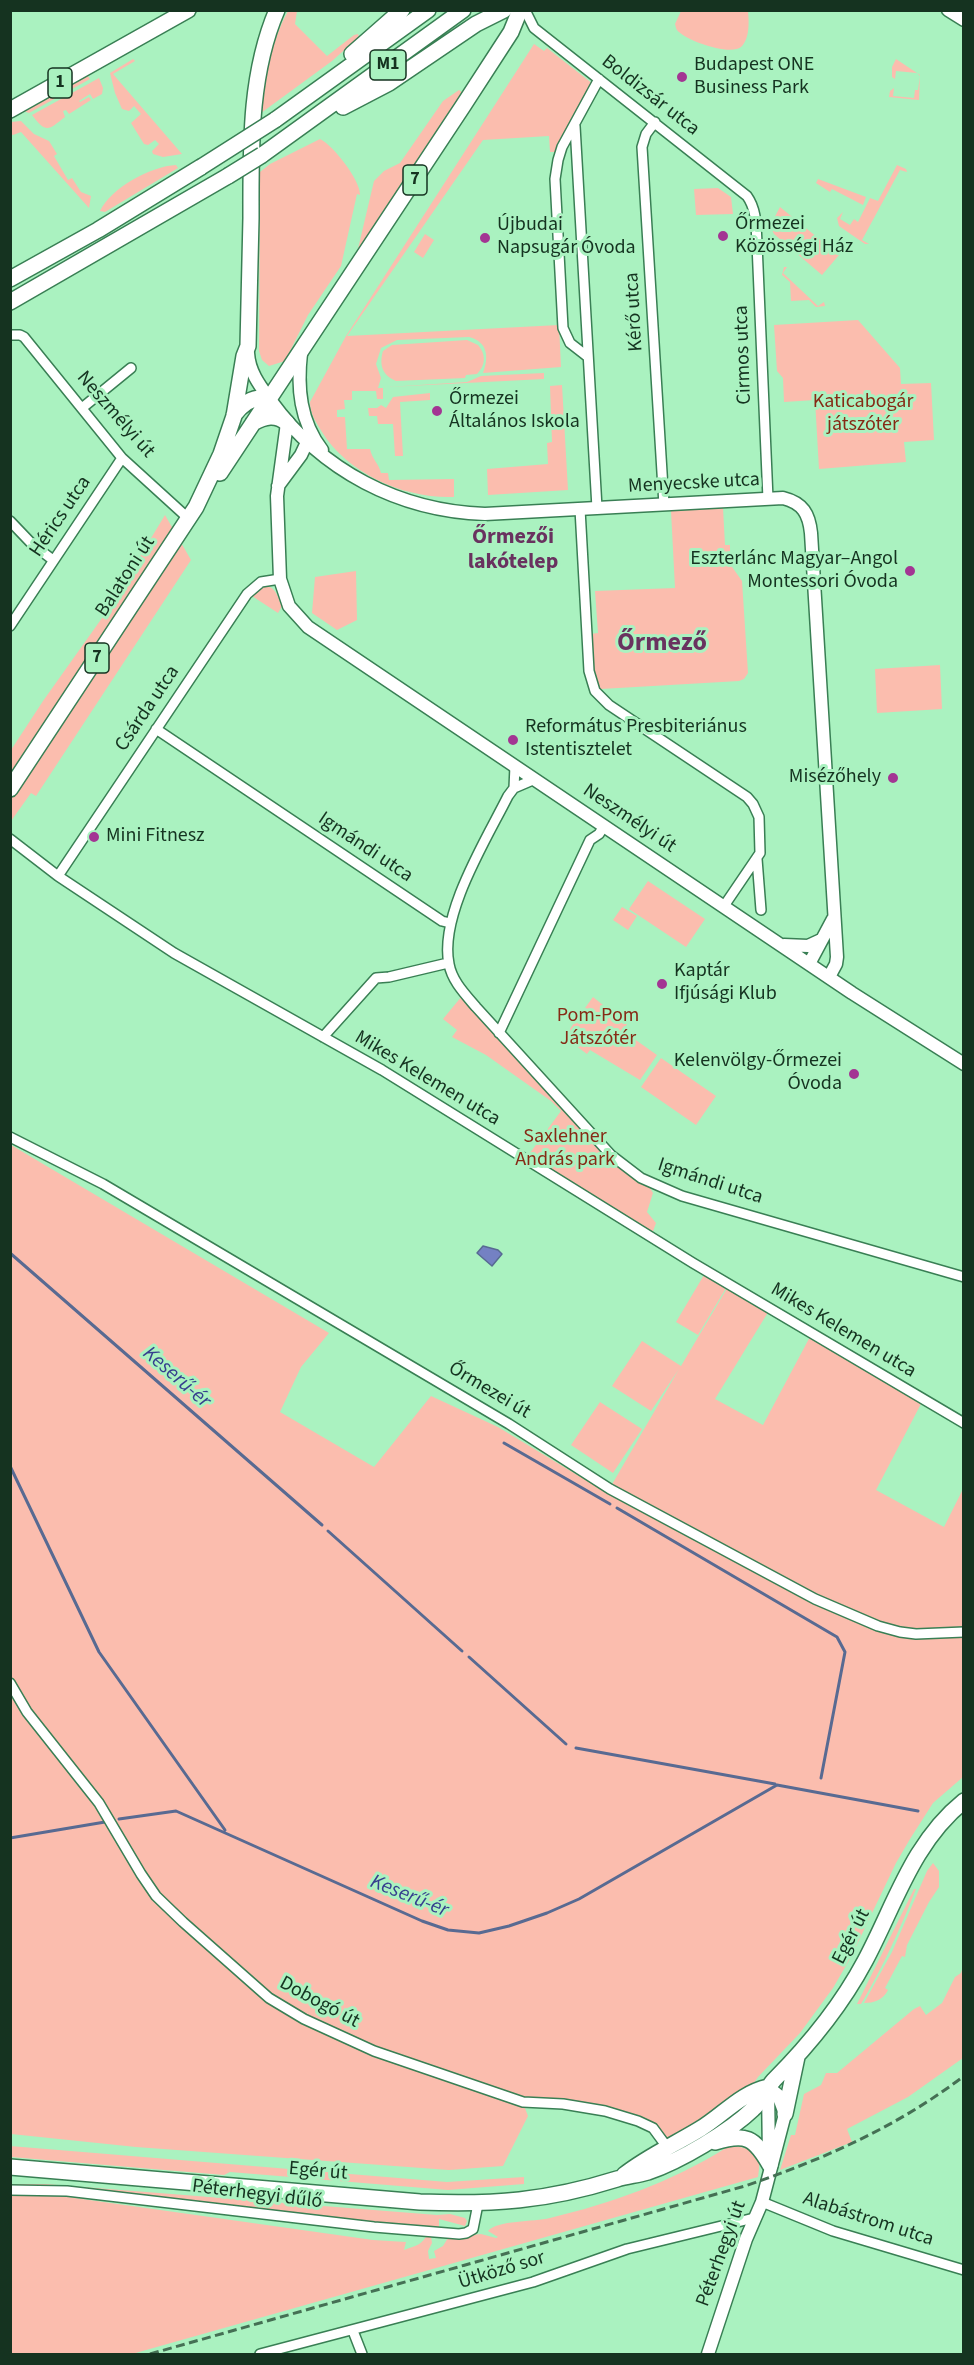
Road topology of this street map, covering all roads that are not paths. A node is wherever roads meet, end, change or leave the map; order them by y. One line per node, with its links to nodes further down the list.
1 (188, 10): 12 (main road, 1)
2 (278, 10): 20 (main road, 7)
3 (402, 10): 11 (main road)
4 (428, 10): 11 (main road, M1)
5 (463, 10): 13 (main road, M1)
6 (504, 10): 13 (main road)
7 (522, 10): 10 (street, Boldizsár utca); 21 (main road, 7)
8 (948, 10): 9 (street)
9 (963, 20)
10 (599, 79): 14 (street, Boldizsár utca); 15 (street)
11 (328, 83): 17 (main road, M1, bridge)
12 (10, 110)
13 (313, 119): 18 (main road, M1, bridge)
14 (655, 122): 16 (street, Boldizsár utca); 35 (street, Kérő utca)
15 (575, 126): 22 (street); 22 (street)
16 (754, 210): 34 (street, Cirmos utca)
17 (10, 279)
18 (15, 302)
19 (12, 335): 25 (street, Neszmélyi út)
20 (248, 346): 24 (street, Menyecske utca); 26 (main road, 7)
21 (301, 353): 24 (main road, 7); 29 (street)
22 (588, 357): 36 (street)
23 (131, 368): 25 (street)
24 (269, 399): 26 (main road); 27 (main road, 7); 28 (street, Menyecske utca)
25 (82, 408): 31 (street, Neszmélyi út)
26 (234, 416): 38 (main road, 7)
27 (253, 423): 28 (main road); 38 (main road, 7)
28 (287, 423): 30 (street, Menyecske utca); 33 (street, Neszmélyi út)
29 (309, 431): 30 (street); 32 (street)
30 (308, 444): 32 (street, Menyecske utca); 33 (street)
31 (122, 458): 38 (street, Neszmélyi út); 40 (street, Hérics utca)
32 (332, 463): 37 (street, Menyecske utca)
33 (278, 487): 41 (street, Neszmélyi út)
34 (768, 499): 35 (street, Menyecske utca); 54 (street, Menyecske utca)
35 (664, 505): 36 (street, Menyecske utca)
36 (597, 508): 37 (street, Menyecske utca)
37 (580, 509): 50 (street)
38 (192, 513): 46 (main road, Balatoni út / 7)
39 (10, 521): 40 (street)
40 (53, 560): 42 (street, Hérics utca)
41 (280, 579): 43 (street, Csárda utca); 44 (street, Neszmélyi út)
42 (10, 626)
43 (156, 729): 51 (street, Csárda utca); 55 (street, Igmándi utca)
44 (515, 766): 45 (street, Neszmélyi út); 47 (street)
45 (535, 779): 47 (street); 48 (street, Neszmélyi út)
46 (10, 789)
47 (514, 789): 55 (street)
48 (604, 826): 52 (street, Neszmélyi út); 61 (street)
49 (10, 839): 51 (street, Mikes Kelemen utca)
50 (757, 859): 52 (street); 53 (street)
51 (58, 876): 62 (street, Mikes Kelemen utca)
52 (724, 906): 57 (street, Neszmélyi út)
53 (761, 910)
54 (834, 918): 56 (street); 60 (street, Menyecske utca)
55 (450, 923): 58 (street)
56 (821, 940): 57 (street); 59 (street)
57 (780, 944): 59 (street, Neszmélyi út)
58 (448, 963): 61 (street, Igmándi utca); 62 (street)
59 (809, 964): 60 (street, Neszmélyi út)
60 (829, 977): 63 (street, Neszmélyi út)
61 (499, 1033): 65 (street, Igmándi utca)
62 (323, 1037): 66 (street, Mikes Kelemen utca)
63 (963, 1064)
64 (10, 1137): 67 (street, Őrmezei út)
65 (963, 1277)
66 (963, 1423)
67 (963, 1632)
68 (10, 1683): 74 (street, Dobogó út)
69 (963, 1801): 70 (main road, Egér út)
70 (798, 2057): 71 (main road, Egér út); 72 (main road)
71 (768, 2087): 72 (street); 73 (main road, Egér út); 74 (main road, Egér út); 75 (street, Péterhegyi út)
72 (785, 2114): 75 (street, Péterhegyi út)
73 (700, 2146): 75 (main road); 77 (main road, Egér út)
74 (667, 2147): 77 (main road, Egér út)
75 (770, 2165): 79 (street, Péterhegyi út)
76 (10, 2167): 80 (main road, Egér út)
77 (619, 2178): 80 (main road, Egér út)
78 (10, 2190): 80 (street, Péterhegyi dűlő)
79 (762, 2202): 81 (street, Péterhegyi út); 82 (street, Alabástrom utca)
80 (478, 2204)
81 (754, 2218): 83 (street, Ütköző sor); 86 (street, Péterhegyi út)
82 (962, 2266)
83 (353, 2331): 84 (street, Ütköző sor); 85 (street)
84 (260, 2355)
85 (362, 2355)
86 (708, 2355)

